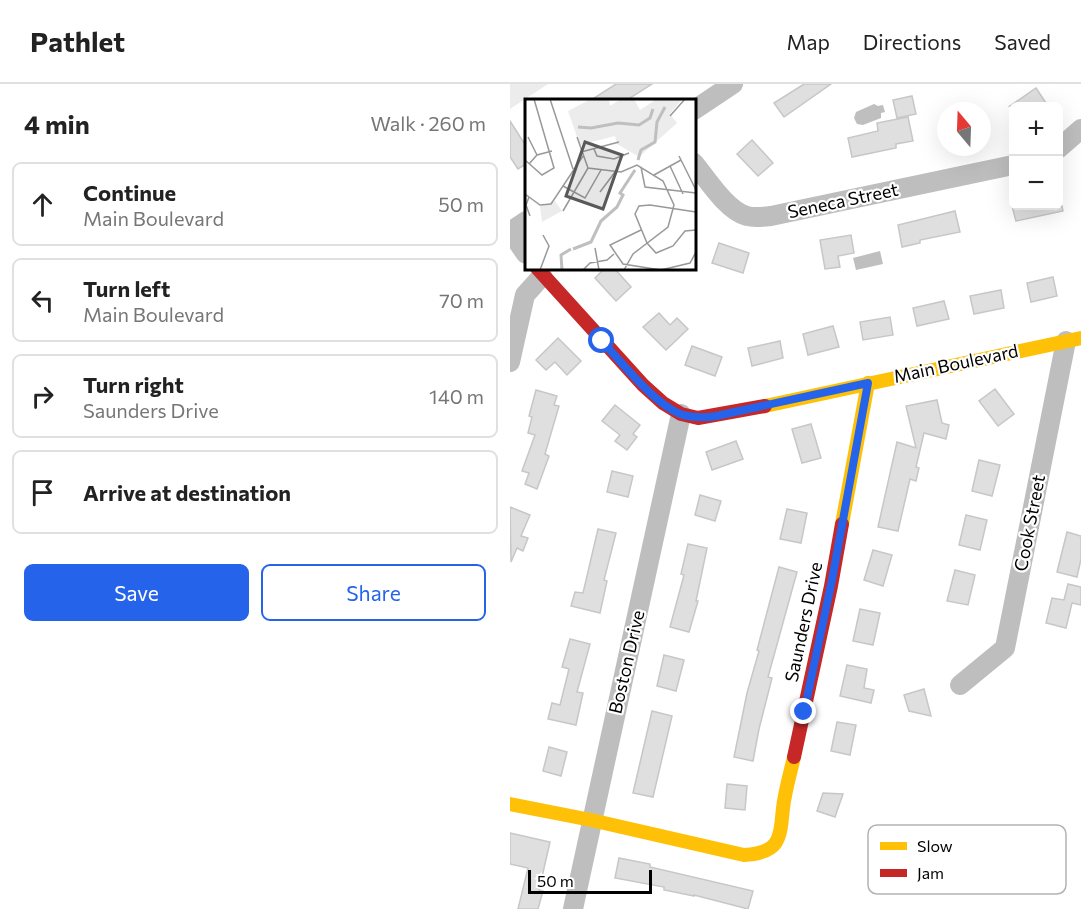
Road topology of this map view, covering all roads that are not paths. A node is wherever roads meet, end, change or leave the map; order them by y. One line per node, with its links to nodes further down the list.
1 (733, 84): 2 (street)
2 (696, 109)
3 (1081, 129): 4 (street)
4 (1063, 145)
5 (696, 165): 6 (street, Seneca Street)
6 (1009, 166)
7 (525, 222): 8 (street)
8 (510, 231): 9 (street)
9 (525, 253)
10 (539, 272): 12 (street); 14 (street, Main Boulevard)
11 (1073, 340): 13 (street, Main Boulevard); 15 (street, Cook Street)
12 (510, 362)
13 (868, 383): 14 (street, Main Boulevard); 17 (street, Saunders Drive)
14 (681, 414): 17 (street, Boston Drive)
15 (960, 685)
16 (510, 804): 17 (street, Saunders Drive)
17 (591, 820): 18 (street, Boston Drive)
18 (573, 909)

